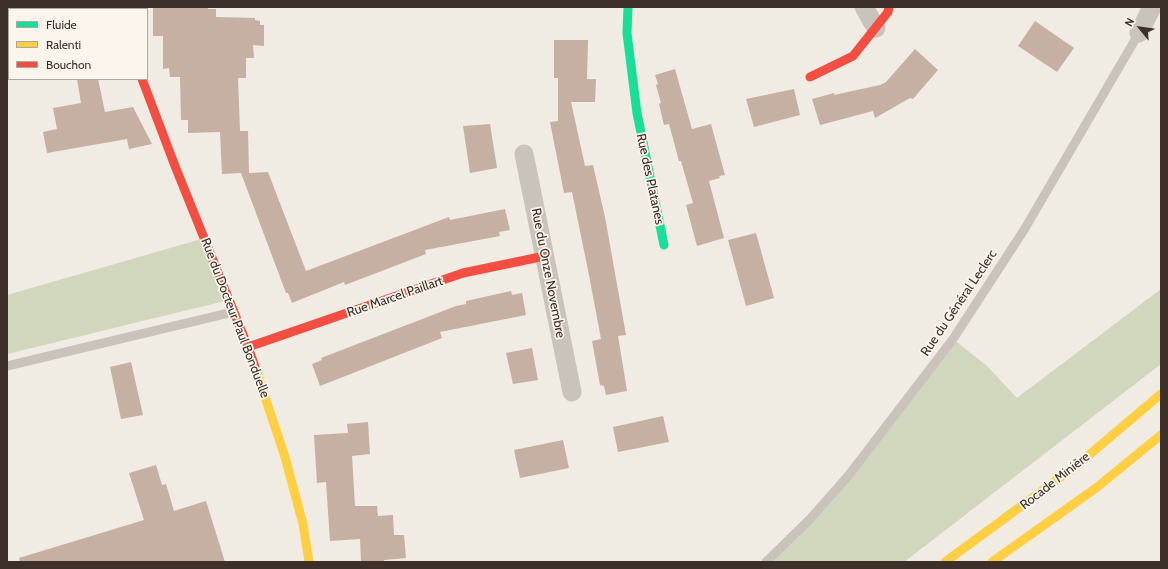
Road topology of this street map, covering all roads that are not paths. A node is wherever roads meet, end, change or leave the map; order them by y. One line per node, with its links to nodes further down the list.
1 (628, 7): 10 (main road, Rue des Platanes)
2 (864, 7): 5 (street)
3 (889, 7): 5 (main road)
4 (1152, 7): 6 (street)
5 (876, 28): 7 (main road)
6 (1139, 33): 19 (lane, Rue du Général Leclerc)
7 (810, 77)
8 (142, 80): 12 (main road, Rue du Docteur Paul Bonduelle)
9 (524, 154): 11 (street, Rue du Onze Novembre)
10 (664, 245)
11 (545, 256): 13 (main road, Rue Marcel Paillart); 15 (street, Rue du Onze Novembre)
12 (233, 312): 13 (main road, Rue du Docteur Paul Bonduelle); 14 (lane)
13 (248, 347): 18 (main road, Rue du Docteur Paul Bonduelle)
14 (7, 366)
15 (572, 392)
16 (1161, 394): 20 (main road, Rocade Minière)
17 (1161, 435): 21 (main road)
18 (309, 562)
19 (766, 562)
20 (945, 562)
21 (992, 562)

